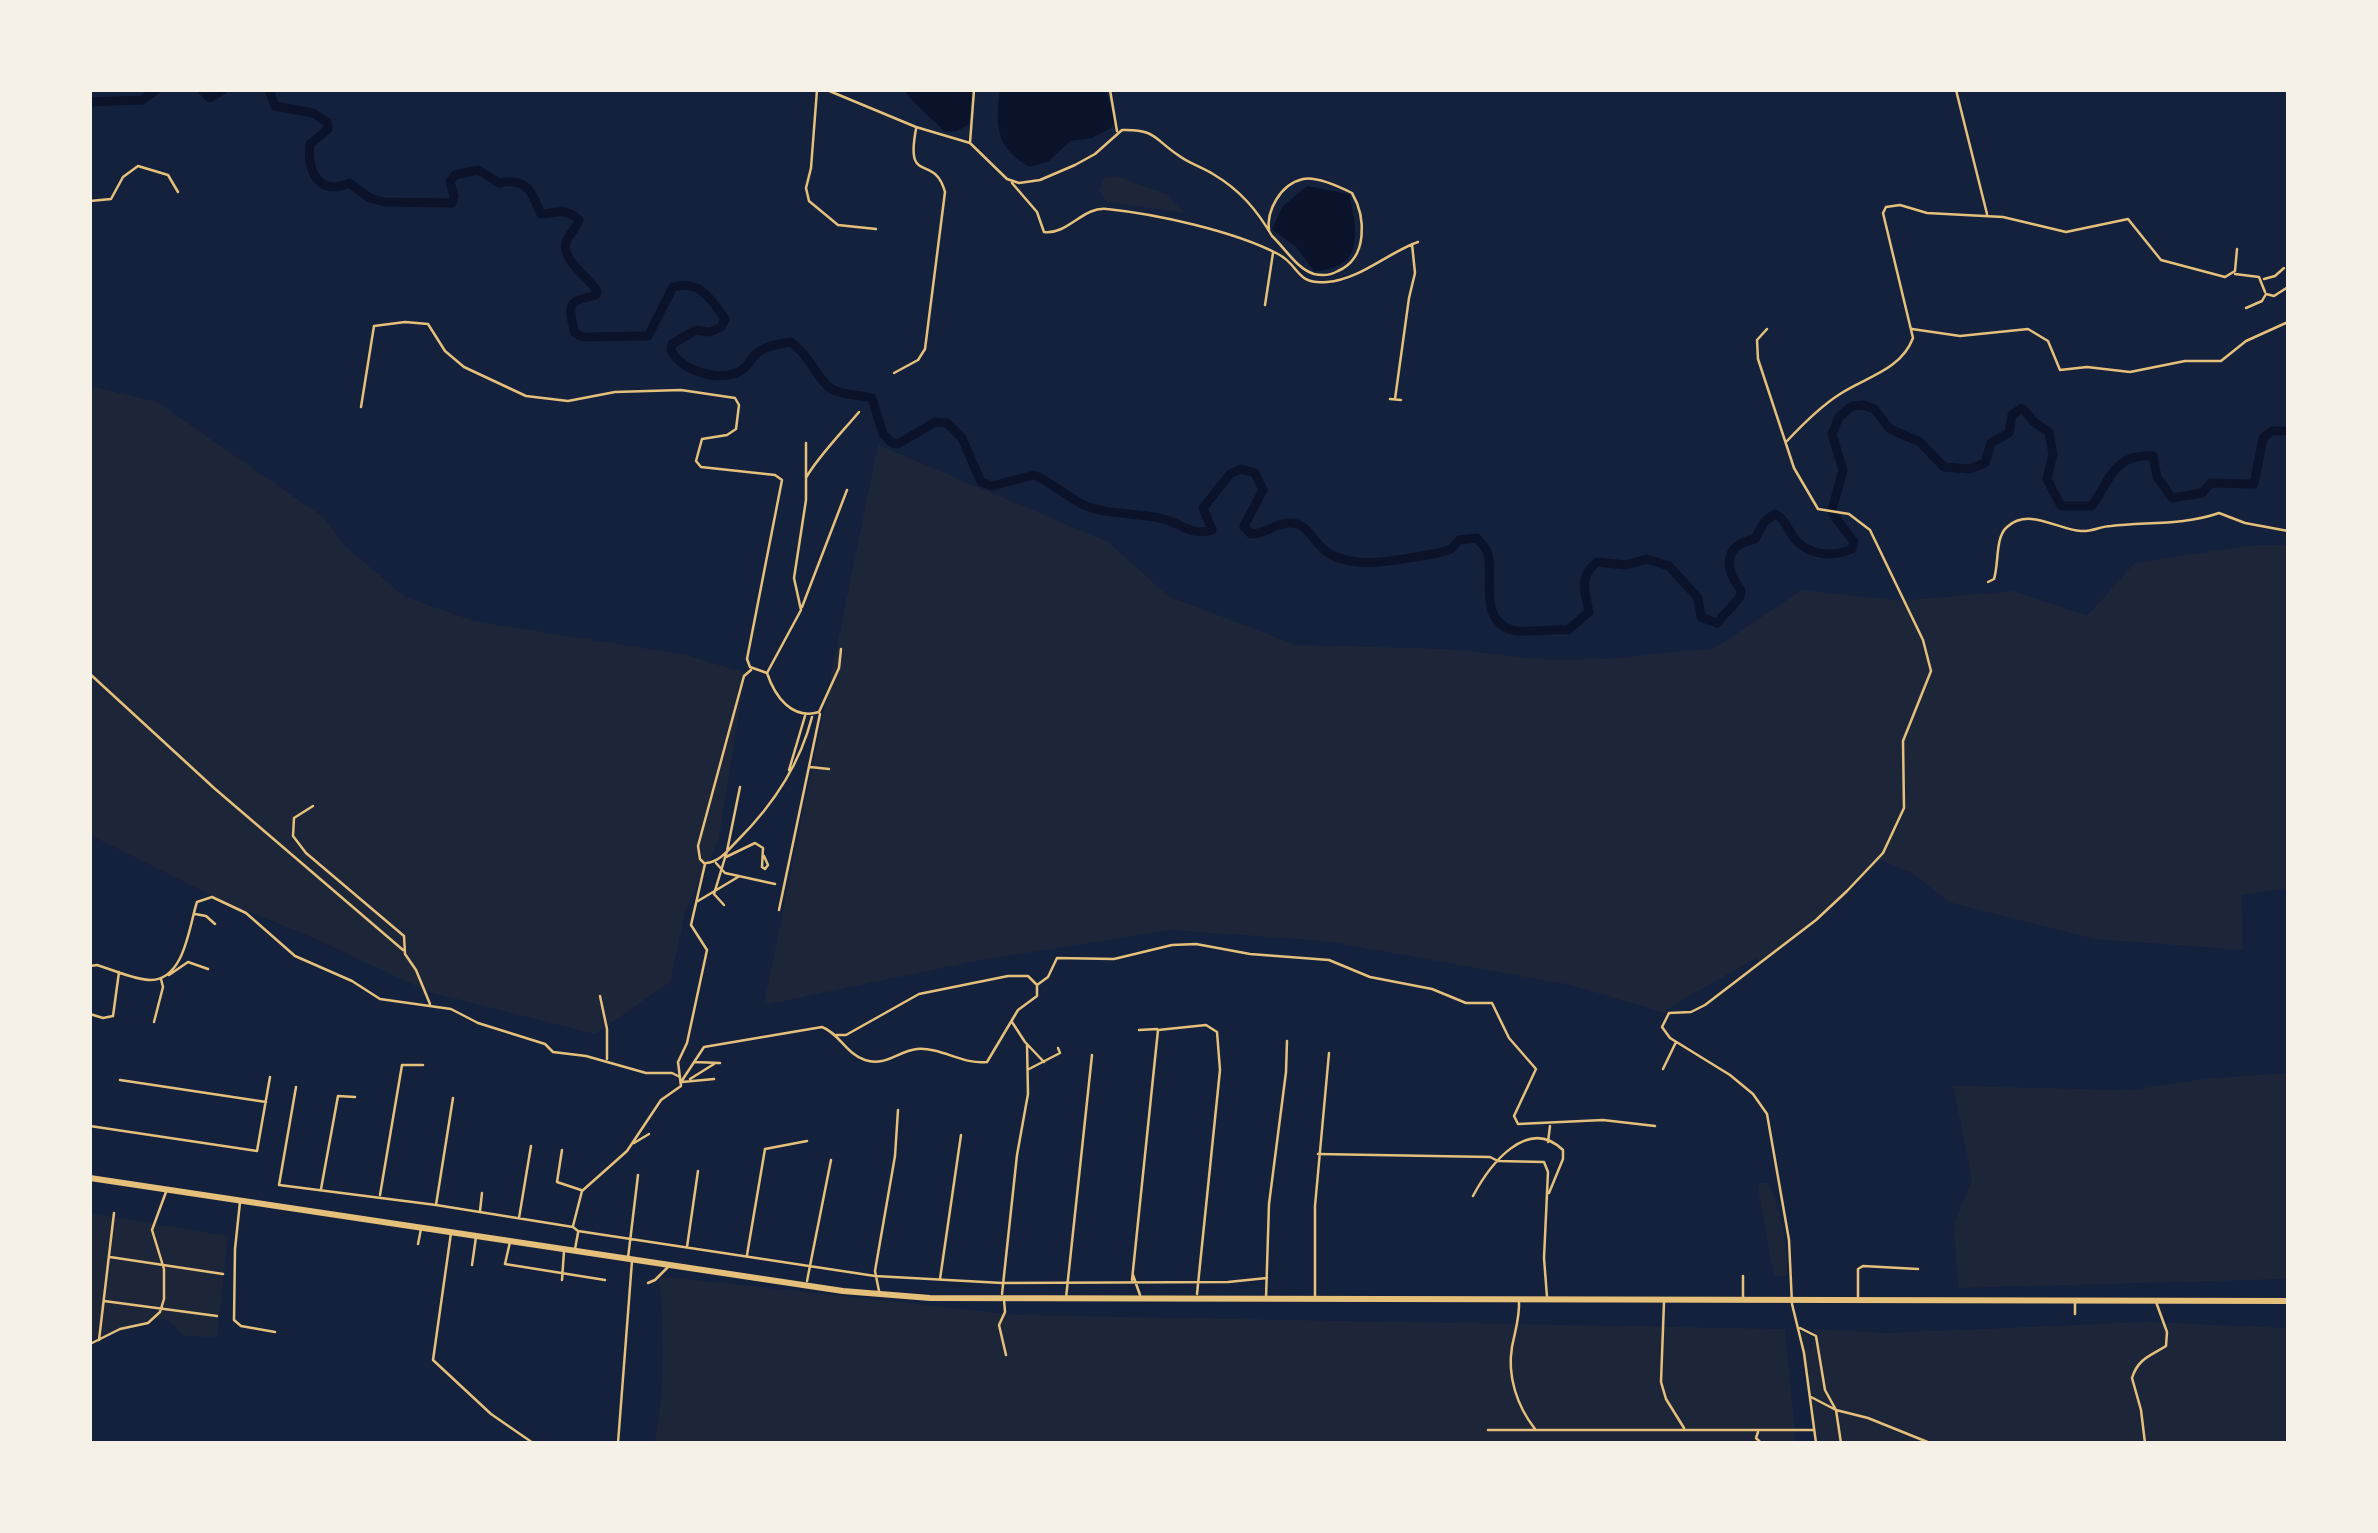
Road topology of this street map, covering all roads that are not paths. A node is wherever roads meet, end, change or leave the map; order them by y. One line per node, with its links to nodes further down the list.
1 (817, 90): 15 (street)
2 (827, 90): 6 (street)
3 (974, 90): 8 (street)
4 (1110, 90): 7 (street)
5 (1956, 90): 14 (street)
6 (916, 127): 8 (street); 31 (street)
7 (1117, 132): 9 (street); 13 (street)
8 (970, 143): 9 (street)
9 (1011, 182): 20 (street)
10 (178, 192): 11 (street)
11 (90, 201)
12 (1273, 204): 13 (street); 16 (street); 16 (street)
13 (1259, 211): 16 (street)
14 (1987, 216): 22 (street); 30 (street)
15 (876, 230)
16 (1269, 231)
17 (1418, 242): 18 (street)
18 (1412, 244): 20 (street); 32 (street)
19 (2237, 249): 22 (street)
20 (1273, 252): 26 (street)
21 (2284, 268): 23 (street)
22 (2234, 274): 23 (street)
23 (2261, 279): 25 (street)
24 (2288, 287): 25 (street)
25 (2266, 294): 27 (street)
26 (1265, 305)
27 (2246, 308)
28 (2288, 322): 30 (street)
29 (1766, 328): 36 (street)
30 (1910, 328): 36 (street)
31 (894, 373)
32 (1401, 400)
33 (361, 406): 43 (street)
34 (859, 412): 37 (street)
35 (806, 442): 37 (street)
36 (1786, 442): 86 (street)
37 (806, 479): 41 (street)
38 (847, 490): 41 (street)
39 (2288, 530): 40 (street)
40 (1988, 582)
41 (801, 608): 44 (street)
42 (841, 649): 47 (street)
43 (754, 669): 44 (street); 60 (street)
44 (767, 673): 46 (street)
45 (90, 674): 70 (street)
46 (796, 712): 48 (street); 50 (street)
47 (820, 712): 49 (street); 51 (street)
48 (806, 714): 49 (street); 50 (street)
49 (812, 714): 53 (street)
50 (802, 722): 53 (street)
51 (808, 766): 52 (street); 67 (street)
52 (829, 769)
53 (788, 772): 56 (street)
54 (740, 788): 56 (street)
55 (313, 806): 70 (street)
56 (727, 851): 58 (street); 59 (street)
57 (764, 856): 58 (street)
58 (725, 858): 61 (street)
59 (714, 862): 60 (street); 61 (street)
60 (705, 864): 65 (street)
61 (720, 869): 62 (street); 64 (street)
62 (740, 876): 63 (street); 64 (street)
63 (775, 884)
64 (714, 894): 65 (street); 66 (street)
65 (698, 901): 102 (street)
66 (724, 905)
67 (779, 910)
68 (193, 914): 69 (street); 74 (street); 78 (street)
69 (214, 924)
70 (403, 950): 78 (street)
71 (90, 966): 73 (street)
72 (208, 969): 74 (street)
73 (119, 972): 75 (street); 79 (street)
74 (168, 975): 75 (street)
75 (161, 978): 81 (street)
76 (1037, 985): 80 (street); 84 (street); 109 (street)
77 (600, 996): 91 (street)
78 (430, 1004): 91 (street)
79 (90, 1014)
80 (1012, 1020): 84 (street); 87 (street)
81 (154, 1022)
82 (1139, 1030): 83 (street)
83 (1158, 1030): 167 (street); 169 (street)
84 (834, 1034): 92 (street)
85 (1287, 1041): 162 (street)
86 (1676, 1041): 97 (street); 185 (street)
87 (1027, 1044): 93 (street); 98 (street)
88 (1058, 1048): 93 (street)
89 (1329, 1053): 119 (street)
90 (1092, 1055): 166 (street)
91 (606, 1061): 102 (street)
92 (693, 1062): 95 (street); 102 (street)
93 (1044, 1062): 98 (street)
94 (720, 1063): 95 (street)
95 (714, 1064): 103 (street)
96 (423, 1065): 131 (street)
97 (1663, 1069)
98 (1028, 1070): 168 (street)
99 (270, 1077): 107 (street)
100 (714, 1079): 103 (street)
101 (120, 1080): 107 (street)
102 (681, 1080): 103 (street); 116 (street)
103 (688, 1080)
104 (296, 1087): 126 (street)
105 (356, 1097): 126 (street)
106 (454, 1098): 133 (street)
107 (266, 1102): 110 (street)
108 (898, 1110): 160 (street)
109 (1550, 1124): 111 (street); 115 (street)
110 (90, 1126)
111 (1655, 1126)
112 (649, 1134): 116 (street)
113 (961, 1135): 165 (street)
114 (807, 1141): 148 (street)
115 (1548, 1142): 121 (street); 129 (street)
116 (632, 1144): 127 (street)
117 (532, 1146): 136 (street)
118 (562, 1150): 127 (street)
119 (1318, 1154): 121 (street); 180 (street)
120 (831, 1160): 155 (street)
121 (1498, 1161): 129 (street); 130 (street)
122 (698, 1171): 145 (street)
123 (638, 1175): 142 (street)
124 (90, 1178): 125 (highway)
125 (167, 1190): 132 (highway); 152 (street)
126 (320, 1190): 131 (street)
127 (582, 1191): 137 (street)
128 (482, 1193): 134 (street)
129 (1548, 1194): 182 (street)
130 (1473, 1196)
131 (379, 1197): 133 (street)
132 (240, 1200): 138 (highway); 195 (street)
133 (436, 1205): 134 (street)
134 (479, 1212): 136 (street)
135 (114, 1213): 149 (street)
136 (519, 1220): 137 (street)
137 (572, 1227): 140 (street)
138 (421, 1228): 139 (highway); 144 (street)
139 (451, 1232): 141 (highway); 207 (street)
140 (578, 1232): 142 (street); 147 (street)
141 (476, 1236): 143 (highway); 153 (street)
142 (631, 1238): 145 (street); 151 (street)
143 (510, 1241): 146 (highway); 159 (street)
144 (418, 1244)
145 (687, 1247): 148 (street)
146 (564, 1249): 147 (highway); 159 (street)
147 (574, 1251): 151 (highway)
148 (747, 1256): 155 (street)
149 (108, 1257): 152 (street); 188 (street)
150 (1857, 1258): 156 (street)
151 (630, 1259): 154 (highway); 208 (street)
152 (163, 1264): 158 (street); 191 (street)
153 (472, 1265)
154 (670, 1265): 171 (street); 172 (highway)
155 (810, 1266): 160 (street); 172 (street)
156 (1860, 1267): 157 (street); 186 (street)
157 (1918, 1268)
158 (223, 1274)
159 (563, 1274): 163 (street); 164 (street)
160 (874, 1276): 165 (street); 173 (street)
161 (1743, 1276): 184 (street)
162 (1267, 1278): 170 (street); 179 (street)
163 (562, 1280)
164 (604, 1280)
165 (940, 1280): 168 (street)
166 (1067, 1281): 168 (street); 169 (street); 175 (street)
167 (1197, 1281): 169 (street); 170 (street); 177 (street)
168 (1002, 1282): 174 (street)
169 (1134, 1282): 176 (street)
170 (1223, 1282): 178 (street)
171 (648, 1283)
172 (806, 1286): 173 (highway)
173 (879, 1294): 174 (highway)
174 (1003, 1299): 175 (highway); 198 (street)
175 (1066, 1299): 176 (highway)
176 (1141, 1299): 177 (highway)
177 (1198, 1299): 178 (highway)
178 (1223, 1299): 179 (highway)
179 (1266, 1299): 180 (highway)
180 (1315, 1299): 181 (highway)
181 (1518, 1299): 182 (highway); 201 (street)
182 (1548, 1299): 183 (highway)
183 (1664, 1299): 184 (highway); 202 (street)
184 (1743, 1299): 185 (highway)
185 (1791, 1299): 186 (highway); 194 (street)
186 (1858, 1299): 189 (highway)
187 (2288, 1300): 190 (highway)
188 (103, 1301): 191 (street); 196 (street)
189 (2075, 1301): 190 (highway); 192 (street)
190 (2156, 1301): 212 (street)
191 (161, 1308): 193 (street); 196 (street)
192 (2075, 1314)
193 (217, 1316)
194 (1798, 1327): 199 (street); 200 (street)
195 (275, 1332)
196 (99, 1340): 197 (street)
197 (90, 1344)
198 (1006, 1355)
199 (1810, 1396): 200 (street); 204 (street)
200 (1836, 1410): 210 (street); 211 (street)
201 (1535, 1429): 202 (street); 203 (street)
202 (1685, 1429): 205 (street)
203 (1488, 1430)
204 (1814, 1430): 205 (street); 209 (street)
205 (1759, 1431): 206 (street)
206 (1760, 1442)
207 (533, 1443)
208 (618, 1443)
209 (1816, 1443)
210 (1841, 1443)
211 (1930, 1443)
212 (2145, 1443)

